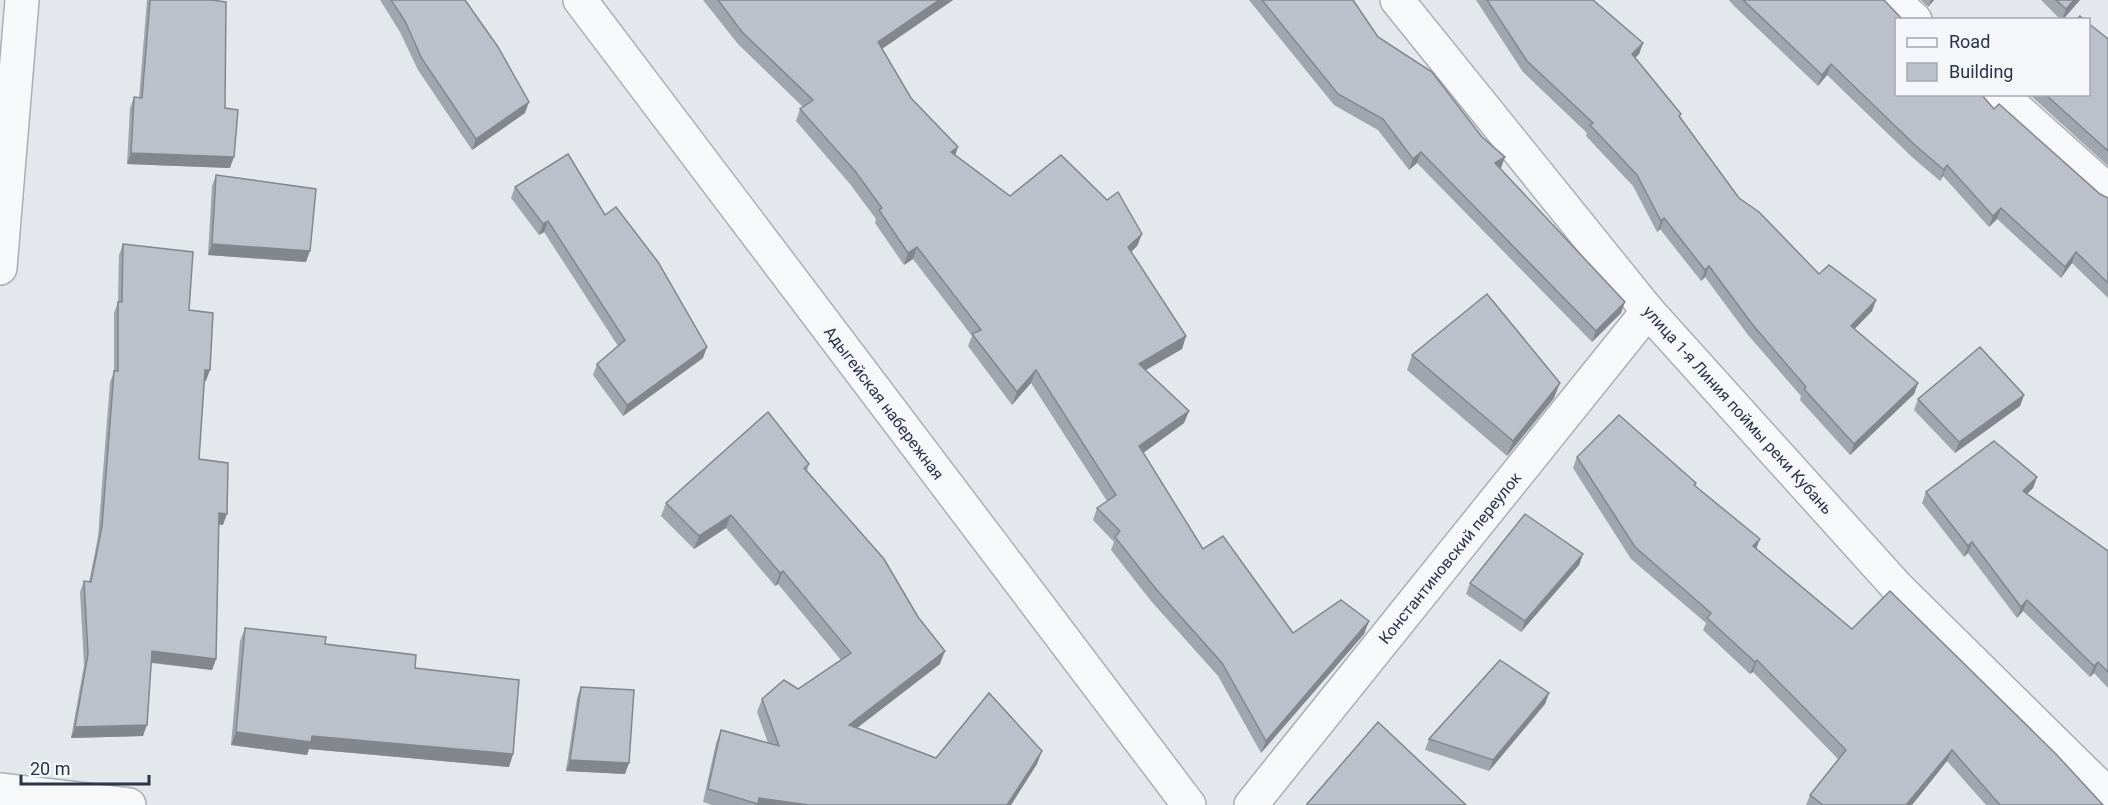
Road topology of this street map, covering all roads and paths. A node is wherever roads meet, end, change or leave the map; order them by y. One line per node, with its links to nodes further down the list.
1 (22, 0): 8 (street)
2 (580, 0): 13 (street, Адыгейская набережная)
3 (1397, 0): 9 (street, улица 1-я Линия поймы реки Кубань)
4 (1893, 0): 5 (street)
5 (1913, 18)
6 (2002, 96): 7 (street)
7 (2108, 191)
8 (0, 268)
9 (1648, 312): 11 (street, улица 1-я Линия поймы реки Кубань); 14 (street, Константиновский переулок)
10 (0, 790): 12 (street)
11 (2108, 795)
12 (129, 805)
13 (1189, 805)
14 (1251, 805)

